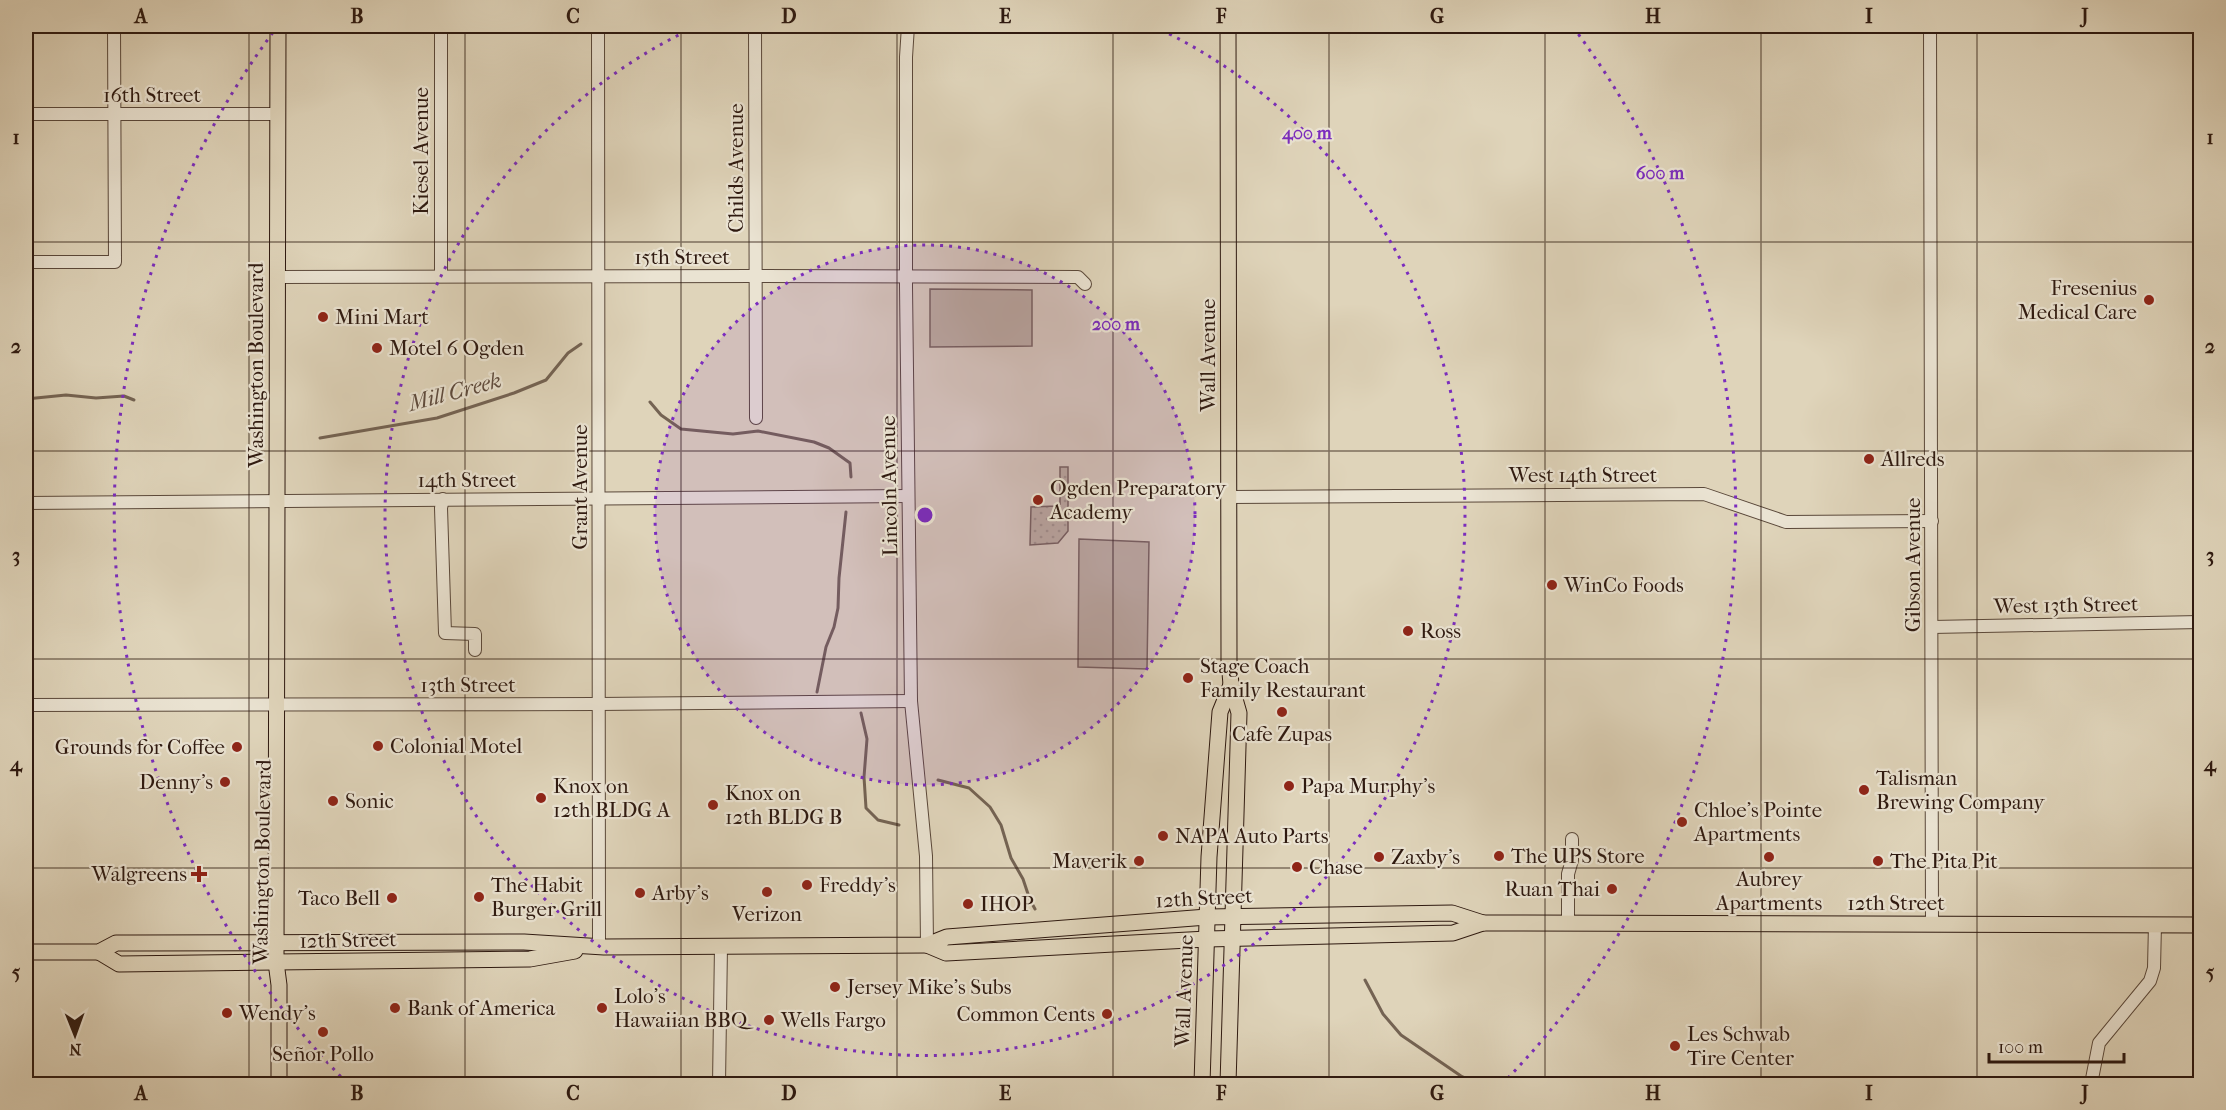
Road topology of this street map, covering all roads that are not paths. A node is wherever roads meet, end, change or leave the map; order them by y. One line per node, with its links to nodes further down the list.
1 (114, 26): 10 (street)
2 (278, 26): 11 (main road, Washington Boulevard)
3 (441, 26): 13 (street, Kiesel Avenue)
4 (598, 26): 17 (street, Grant Avenue)
5 (755, 26): 14 (street, Childs Avenue)
6 (908, 26): 15 (street, Lincoln Avenue)
7 (1228, 26): 21 (main road, Wall Avenue)
8 (1930, 26): 26 (street, Gibson Avenue)
9 (26, 114): 10 (street, 16th Street)
10 (113, 114): 11 (street, 16th Street); 12 (street)
11 (278, 114): 16 (main road, Washington Boulevard)
12 (26, 262)
13 (441, 276): 16 (street, 15th Street); 17 (street, 15th Street)
14 (756, 276): 15 (street, 15th Street); 17 (street, 15th Street); 19 (street, Childs Avenue)
15 (906, 276): 18 (street, 15th Street); 20 (street, Lincoln Avenue)
16 (277, 277): 23 (main road, Washington Boulevard)
17 (599, 277): 24 (street, Grant Avenue)
18 (1085, 284)
19 (756, 418)
20 (908, 496): 24 (street, 14th Street); 31 (street, Lincoln Avenue)
21 (1230, 497): 26 (street, West 14th Street); 30 (main road, Wall Avenue)
22 (443, 499): 23 (street, 14th Street); 24 (street, 14th Street); 29 (street)
23 (277, 500): 25 (street, 14th Street); 33 (main road, Washington Boulevard)
24 (599, 500): 34 (street, Grant Avenue)
25 (26, 503)
26 (1932, 521): 28 (street, Gibson Avenue)
27 (2200, 622): 28 (street, West 13th Street)
28 (1932, 627): 40 (street, Gibson Avenue)
29 (476, 650)
30 (1231, 685): 36 (main road, Wall Avenue); 37 (main road, Wall Avenue)
31 (911, 701): 34 (street, 13th Street); 46 (street, Lincoln Avenue)
32 (26, 705): 33 (street, 13th Street)
33 (278, 705): 34 (street, 13th Street); 45 (main road, Washington Boulevard)
34 (598, 705): 48 (street, Grant Avenue)
35 (1572, 839): 39 (street)
36 (1207, 917): 37 (main road, 12th Street); 43 (main road, Wall Avenue); 46 (main road, 12th Street)
37 (1232, 917): 38 (main road, 12th Street); 44 (main road, Wall Avenue)
38 (1483, 923): 39 (main road, 12th Street); 44 (main road, 12th Street)
39 (1568, 923): 40 (main road, 12th Street)
40 (1932, 924): 41 (main road, 12th Street)
41 (2155, 924): 42 (main road, 12th Street); 56 (street)
42 (2200, 925)
43 (1207, 939): 44 (main road, 12th Street); 46 (main road, 12th Street); 54 (main road, Wall Avenue)
44 (1232, 939): 55 (main road, Wall Avenue)
45 (281, 943): 48 (main road, 12th Street); 50 (main road, 12th Street); 51 (main road, Washington Boulevard)
46 (927, 945): 47 (main road, 12th Street)
47 (721, 946): 48 (main road, 12th Street); 53 (street)
48 (599, 947): 51 (main road, 12th Street)
49 (26, 952): 50 (main road, 12th Street)
50 (99, 952): 51 (main road, 12th Street)
51 (281, 962): 52 (main road, Washington Boulevard)
52 (279, 1084)
53 (718, 1084)
54 (1202, 1084)
55 (1228, 1084)
56 (2091, 1084)

